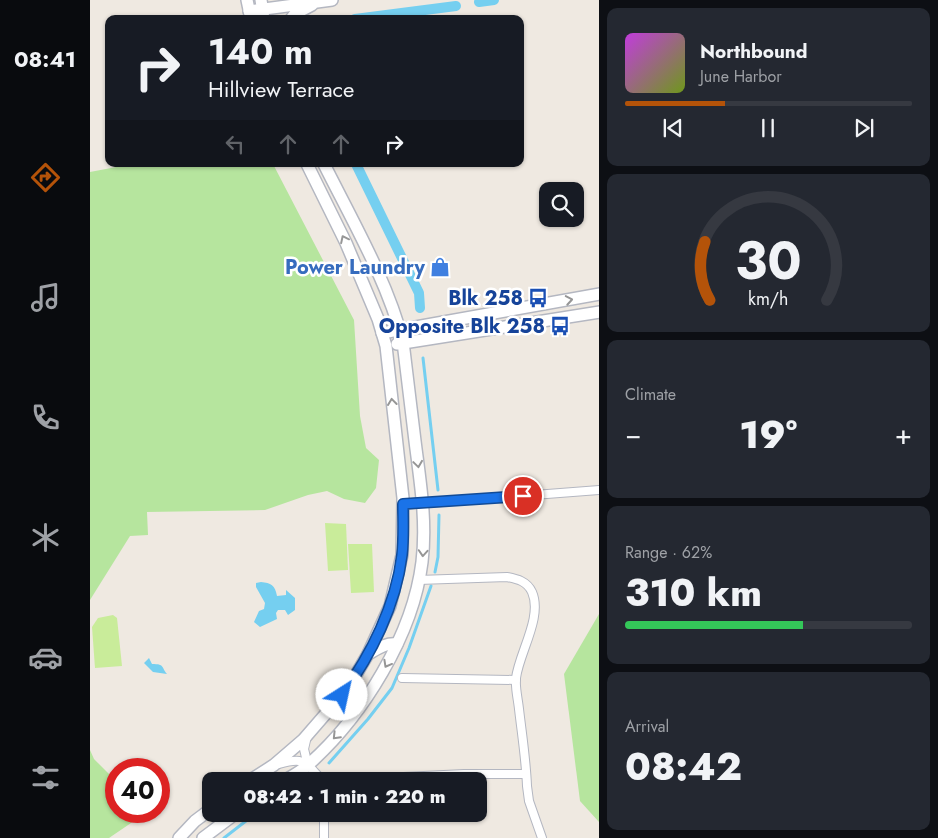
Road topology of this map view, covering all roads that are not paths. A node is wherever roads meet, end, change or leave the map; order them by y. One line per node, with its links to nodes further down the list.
1 (332, 0): 2 (street)
2 (318, 2): 3 (street); 5 (street)
3 (262, 9): 4 (street)
4 (249, 10)
5 (294, 15)
6 (308, 167): 11 (street, one-way to 6)
7 (325, 167): 10 (street)
8 (599, 294): 10 (street, one-way to 8)
9 (599, 312): 12 (street)
10 (400, 329): 11 (street); 12 (street)
11 (382, 333): 13 (street)
12 (403, 342): 13 (street); 16 (street, one-way to 16)
13 (386, 346): 15 (street, one-way to 13)
14 (599, 490): 16 (street)
15 (403, 504): 16 (street); 19 (street)
16 (423, 504): 17 (street, one-way to 17)
17 (418, 580): 18 (street); 21 (street)
18 (397, 644): 19 (street); 24 (street, one-way to 24)
19 (368, 654): 22 (street)
20 (402, 678): 21 (street)
21 (516, 680): 28 (street)
22 (308, 734): 23 (street); 24 (street)
23 (274, 765): 24 (street); 25 (street)
24 (308, 766): 26 (street); 27 (street)
25 (264, 772)
26 (298, 772)
27 (314, 772)
28 (526, 774): 29 (street); 36 (street)
29 (487, 775)
30 (202, 816): 33 (street)
31 (225, 822): 34 (street)
32 (324, 822): 35 (street)
33 (179, 838)
34 (204, 838)
35 (324, 838)
36 (542, 838)

